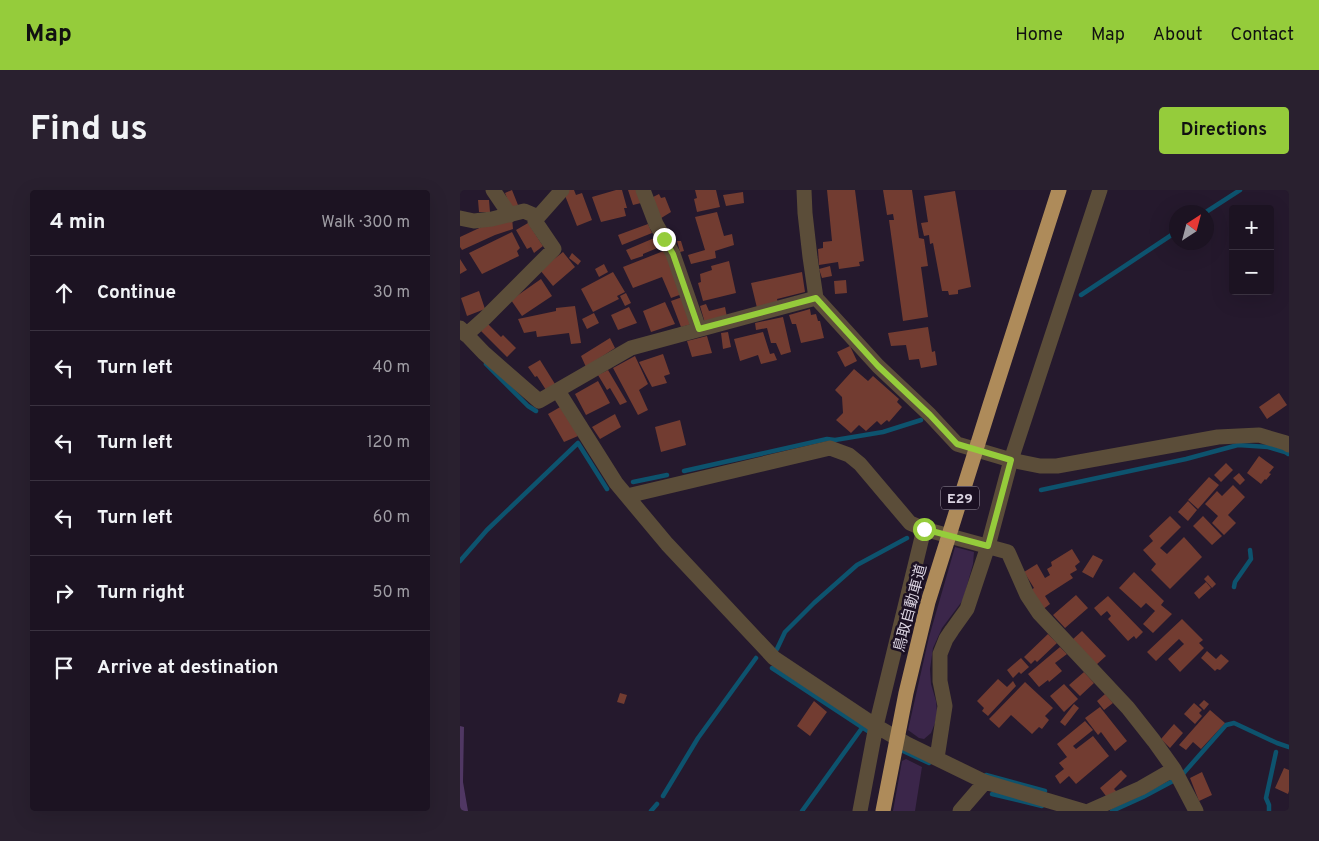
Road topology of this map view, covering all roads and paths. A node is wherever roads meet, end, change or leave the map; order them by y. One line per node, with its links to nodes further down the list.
1 (493, 190): 8 (street)
2 (562, 190): 9 (street)
3 (643, 190): 12 (street)
4 (804, 190): 11 (street)
5 (1050, 190): 25 (highway, 鳥取自動車道 / E29)
6 (1059, 190): 26 (highway, 鳥取自動車道 / E29, bridge)
7 (1100, 190): 16 (street)
8 (510, 215): 9 (street); 10 (street)
9 (538, 217): 13 (street)
10 (460, 218)
11 (816, 298): 12 (street); 16 (street)
12 (699, 329): 14 (street)
13 (463, 331): 14 (street)
14 (558, 391): 17 (street)
15 (1289, 445): 16 (street)
16 (1011, 460): 19 (street)
17 (627, 496): 18 (street); 20 (street)
18 (924, 529): 19 (street); 20 (street)
19 (988, 546): 21 (street); 22 (street)
20 (876, 726): 21 (street); 24 (street)
21 (937, 758): 23 (street)
22 (1174, 769): 29 (street); 30 (street)
23 (985, 782): 27 (street); 28 (street)
24 (860, 811)
25 (874, 811)
26 (883, 811)
27 (960, 811)
28 (1083, 811)
29 (1089, 811)
30 (1196, 811)

